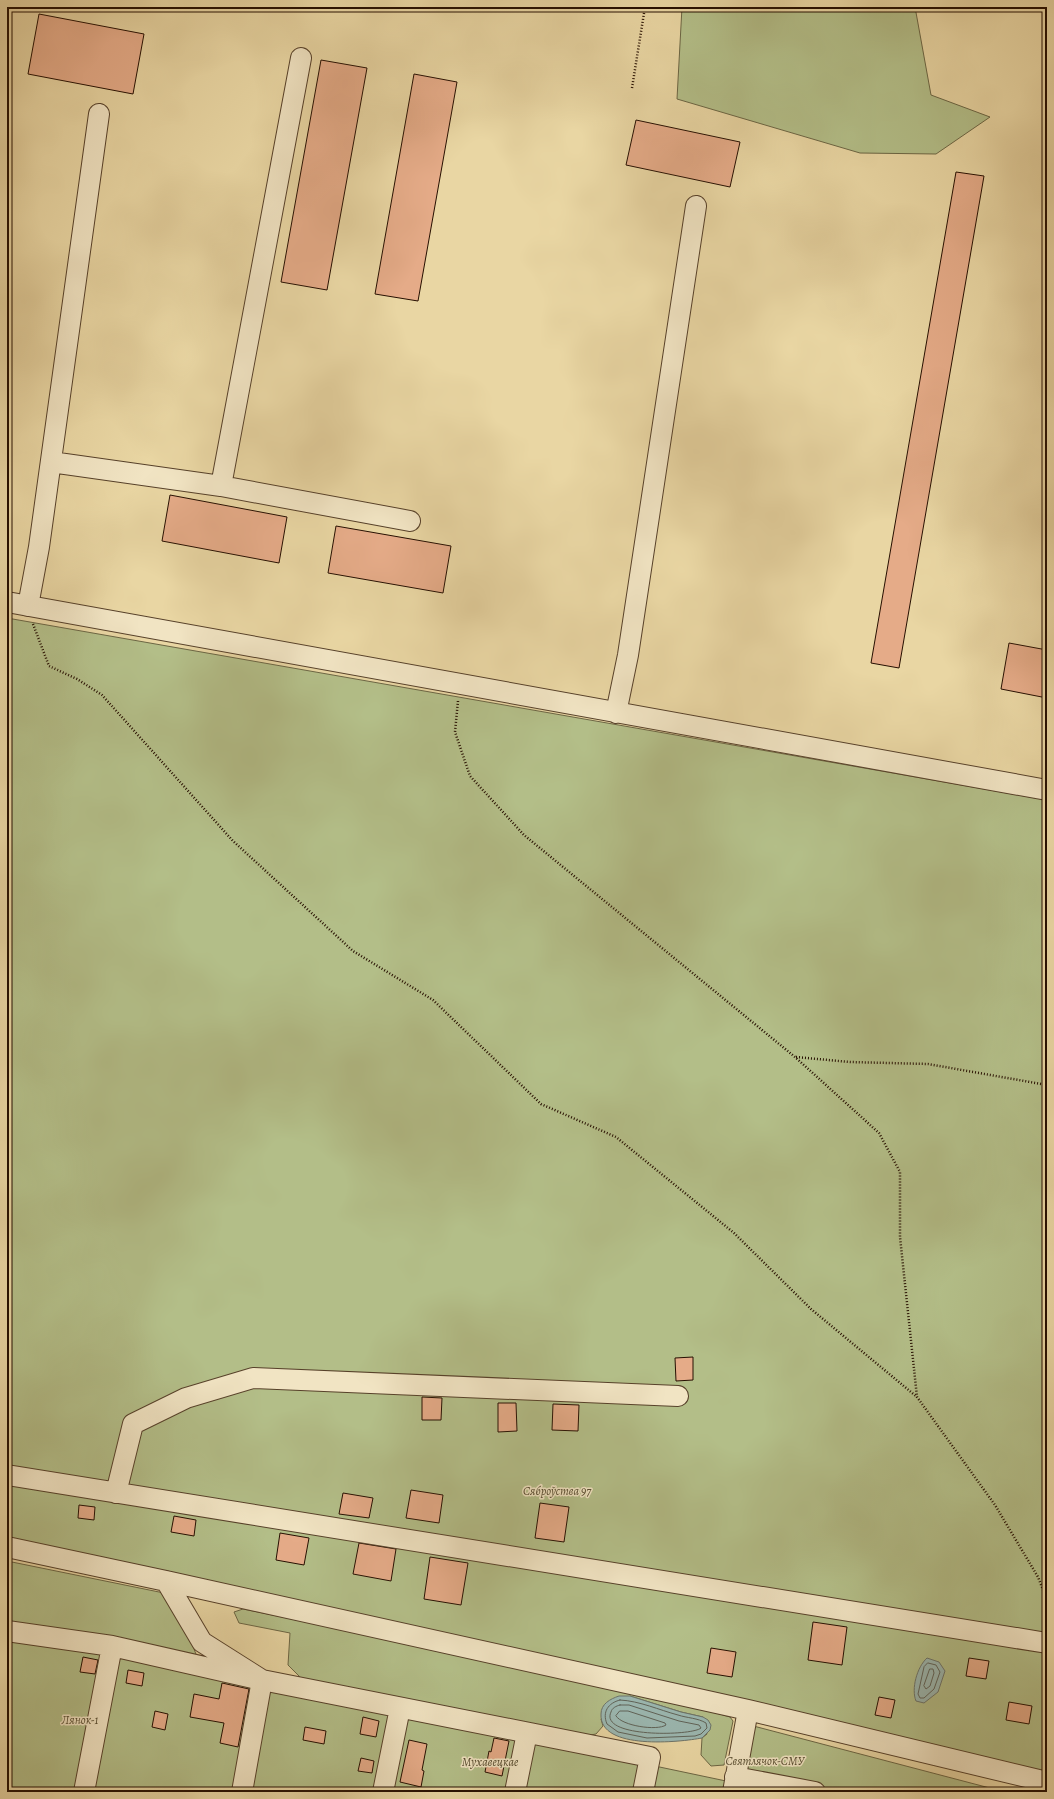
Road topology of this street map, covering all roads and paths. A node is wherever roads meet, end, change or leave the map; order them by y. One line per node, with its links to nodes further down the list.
1 (644, 7): 3 (path)
2 (300, 58): 7 (street)
3 (632, 88)
4 (98, 114): 6 (street)
5 (696, 206): 12 (street)
6 (51, 462): 7 (street); 10 (street)
7 (221, 486): 8 (street)
8 (410, 521)
9 (7, 602): 10 (street)
10 (30, 614): 11 (street); 17 (path)
11 (459, 684): 12 (street); 14 (path)
12 (616, 712): 13 (street)
13 (1047, 790)
14 (796, 1057): 15 (path); 17 (path)
15 (1047, 1085)
16 (678, 1396): 19 (street)
17 (917, 1398): 22 (path)
18 (7, 1475): 19 (street)
19 (116, 1493): 24 (street)
20 (7, 1547): 21 (street)
21 (166, 1581): 26 (street); 28 (street)
22 (1047, 1600)
23 (7, 1631): 25 (street)
24 (1047, 1643)
25 (112, 1646): 26 (street); 32 (street)
26 (262, 1680): 27 (street); 33 (street)
27 (400, 1708): 29 (street); 34 (street)
28 (748, 1710): 30 (street); 31 (street)
29 (527, 1733): 35 (street); 36 (street)
30 (1047, 1782)
31 (734, 1784): 37 (street)
32 (84, 1792)
33 (242, 1792)
34 (383, 1792)
35 (515, 1792)
36 (643, 1792)
37 (815, 1792)

